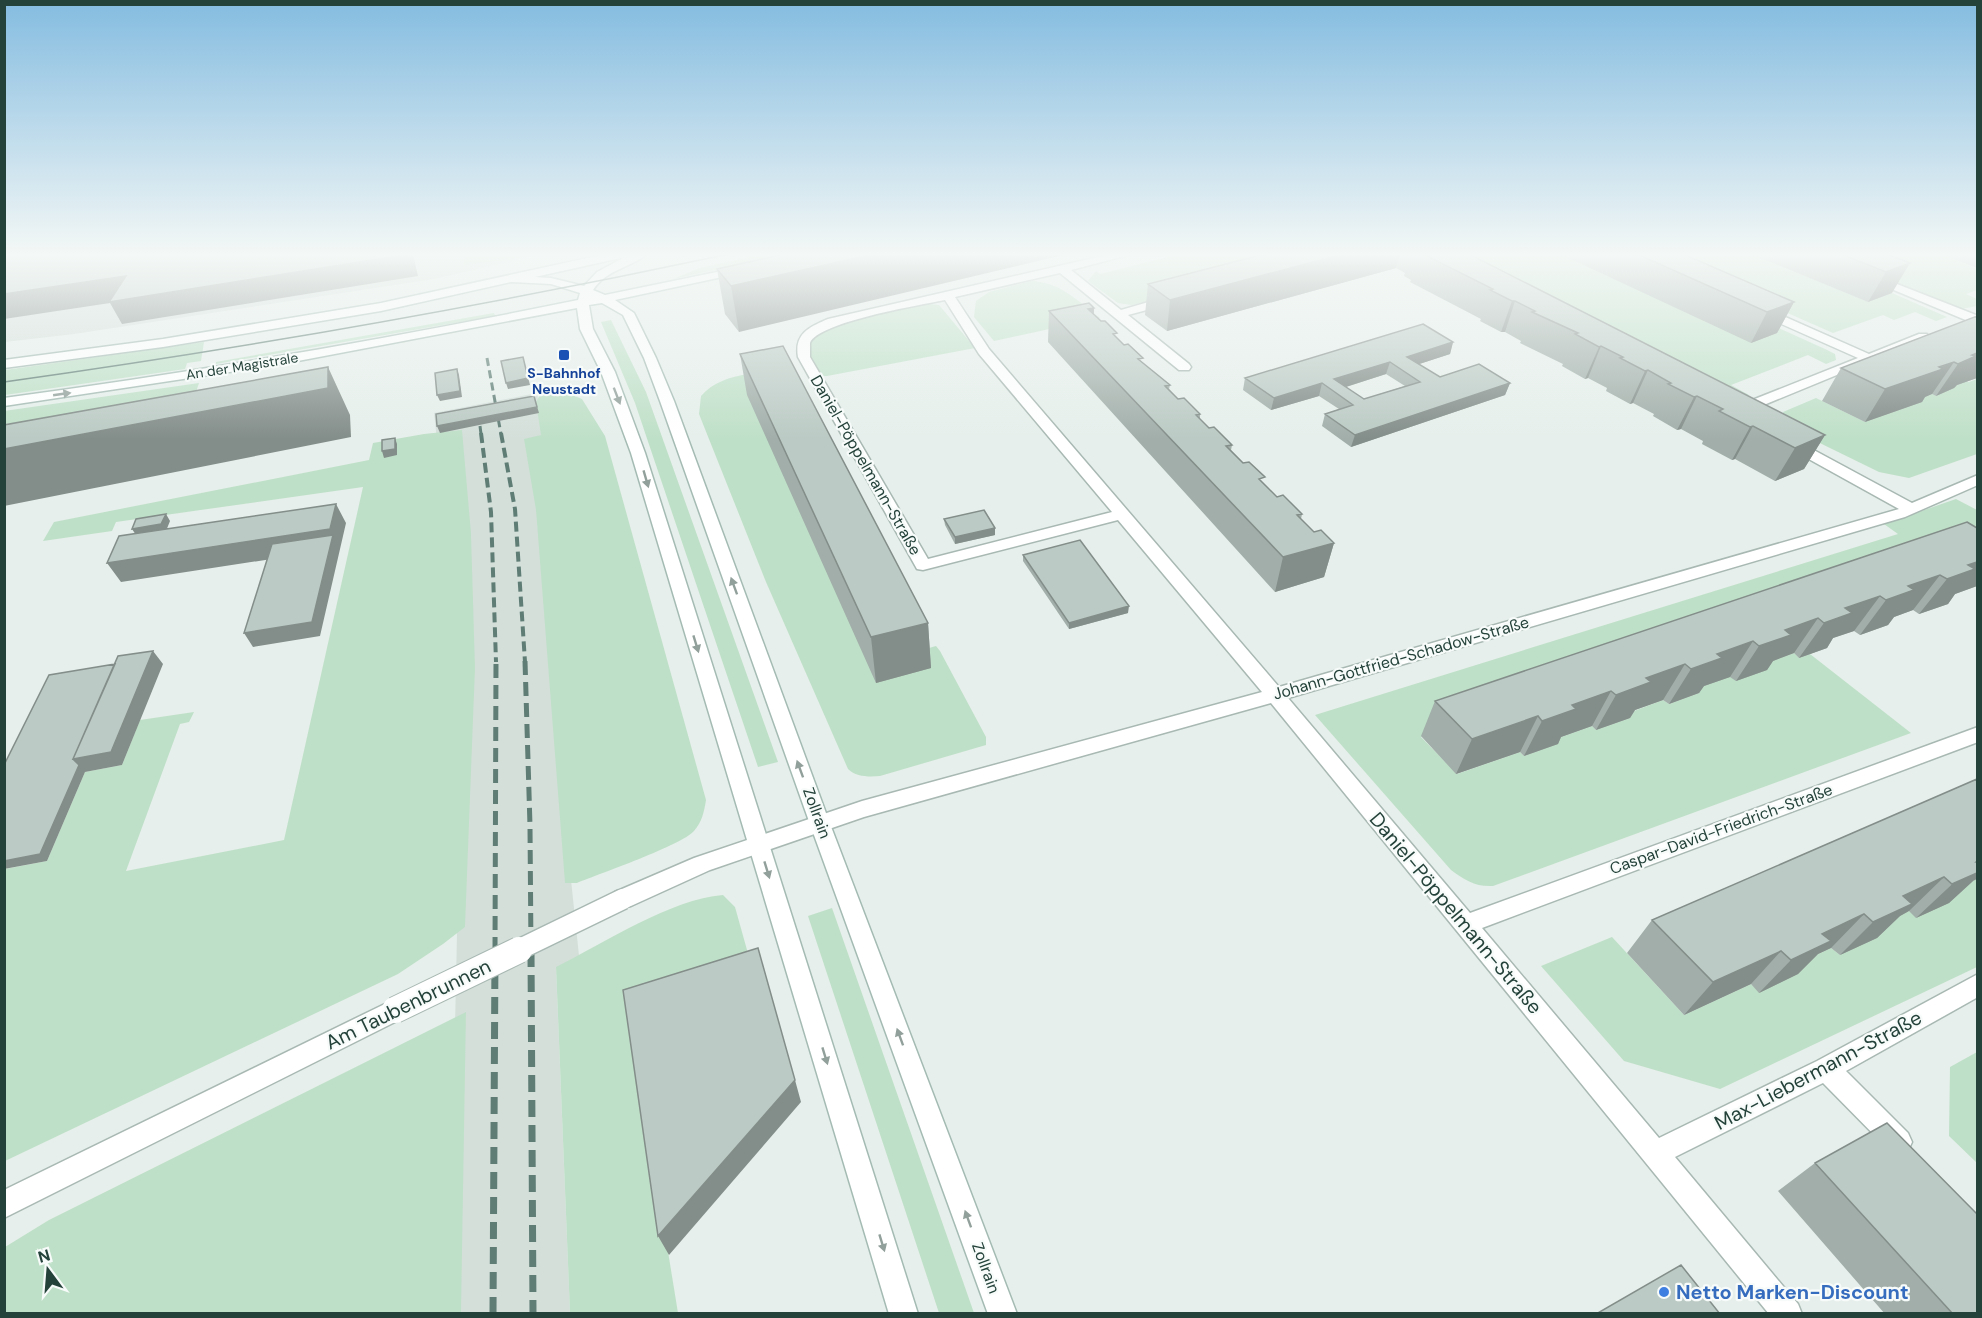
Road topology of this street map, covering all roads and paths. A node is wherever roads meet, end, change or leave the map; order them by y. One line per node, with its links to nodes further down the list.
1 (331, 316): 11 (street, An der Magistrale)
2 (495, 316): 13 (street, An der Magistrale, one-way to 2)
3 (584, 316): 22 (street, one-way to 22)
4 (629, 316): 21 (street, Zollrain, one-way to 4)
5 (859, 316): 18 (street, Daniel-Pöppelmann-Straße)
6 (961, 316): 18 (street, Daniel-Pöppelmann-Straße)
7 (1121, 316): 12 (street)
8 (1773, 316): 10 (street)
9 (1966, 316): 10 (street)
10 (1868, 358): 14 (street)
11 (4, 364)
12 (1184, 367)
13 (4, 402)
14 (1755, 424)
15 (1775, 435): 17 (street)
16 (1977, 479): 17 (street, Johann-Gottfried-Schadow-Straße)
17 (1909, 508): 19 (street, Johann-Gottfried-Schadow-Straße)
18 (1122, 514): 19 (street, Daniel-Pöppelmann-Straße)
19 (1275, 695): 21 (street, Johann-Gottfried-Schadow-Straße); 23 (street, Daniel-Pöppelmann-Straße)
20 (1977, 734): 23 (street, Caspar-David-Friedrich-Straße)
21 (820, 824): 22 (street, Am Taubenbrunnen); 30 (street, Zollrain, one-way to 21)
22 (759, 845): 28 (street, Am Taubenbrunnen, bridge); 29 (street, one-way to 29)
23 (1465, 925): 26 (street, Daniel-Pöppelmann-Straße)
24 (1977, 984): 25 (street, Max-Liebermann-Straße)
25 (1826, 1069): 26 (street, Max-Liebermann-Straße); 27 (street)
26 (1656, 1153): 31 (street, Daniel-Pöppelmann-Straße)
27 (1919, 1162)
28 (4, 1205)
29 (904, 1314)
30 (1003, 1314)
31 (1788, 1314)

